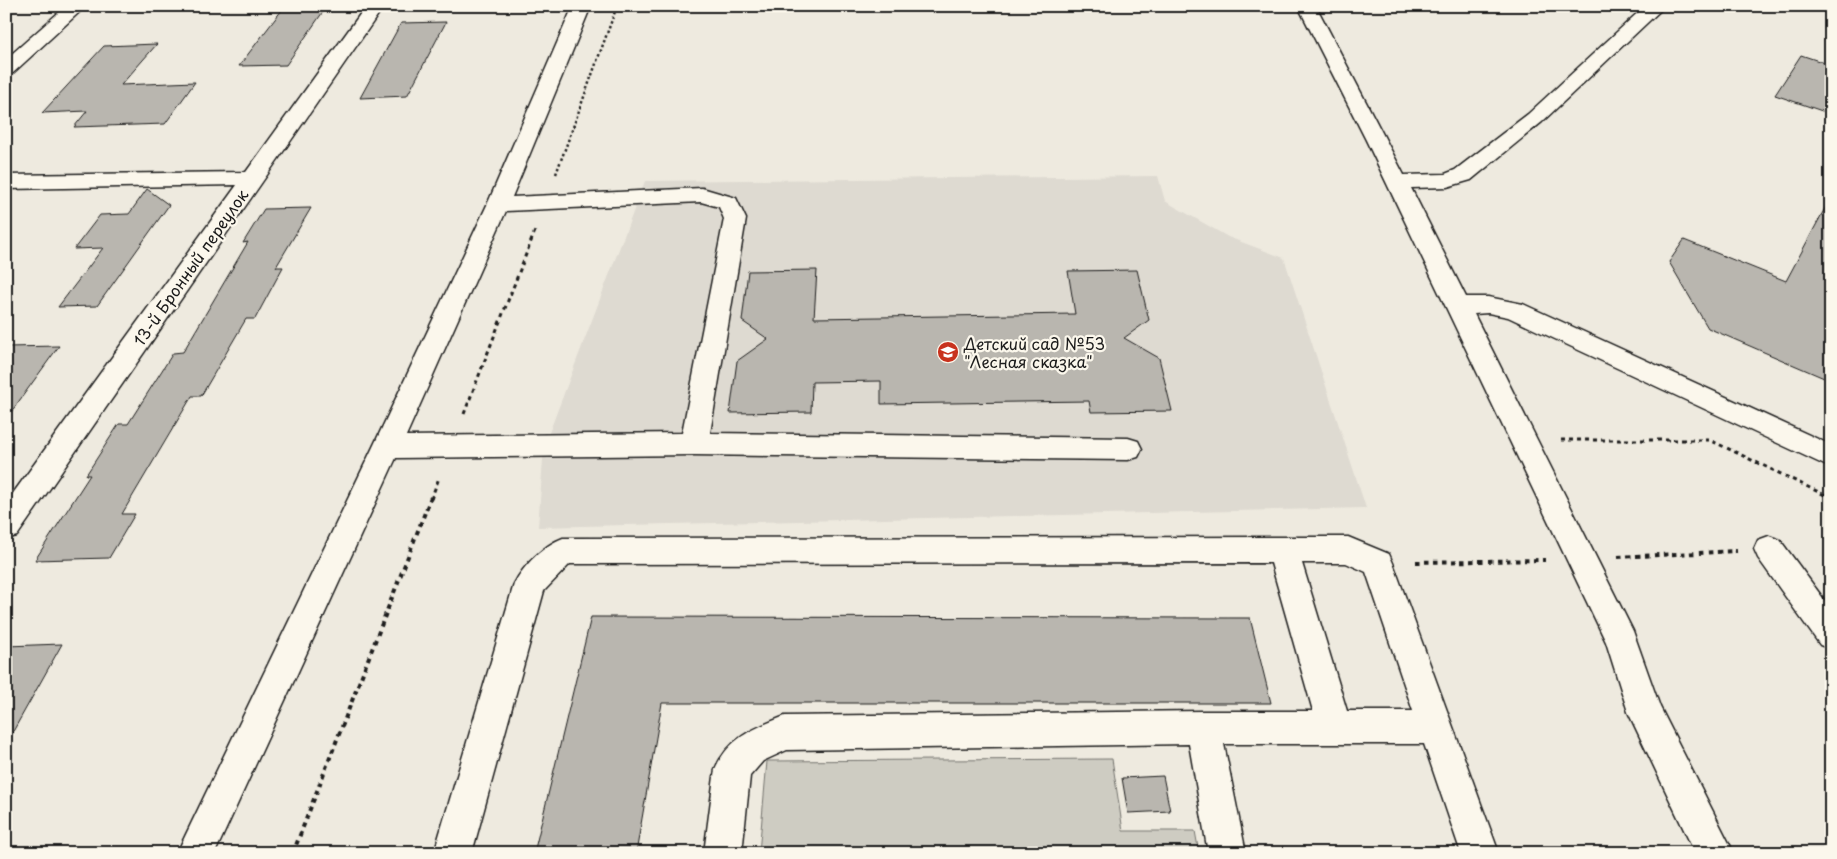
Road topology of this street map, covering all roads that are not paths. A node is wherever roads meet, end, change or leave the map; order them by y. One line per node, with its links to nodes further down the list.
1 (77, 6): 6 (street)
2 (375, 6): 7 (street, 13-й Бронный переулок)
3 (582, 6): 10 (street)
4 (1308, 6): 9 (street)
5 (1656, 6): 9 (street)
6 (6, 69)
7 (253, 178): 8 (street); 16 (street, 13-й Бронный переулок)
8 (6, 182)
9 (1396, 182): 11 (street)
10 (498, 205): 12 (street); 13 (street)
11 (1458, 306): 15 (street); 28 (street)
12 (694, 444): 13 (street); 14 (street)
13 (387, 446): 23 (street)
14 (1128, 449)
15 (1831, 457)
16 (6, 527)
17 (1769, 549): 19 (street)
18 (1283, 551): 21 (street); 22 (street); 24 (street)
19 (1831, 635)
20 (1203, 727): 21 (street); 25 (street); 26 (street)
21 (1335, 727): 22 (street)
22 (1435, 728): 27 (street)
23 (196, 853)
24 (453, 853)
25 (723, 853)
26 (1227, 853)
27 (1480, 853)
28 (1715, 853)

